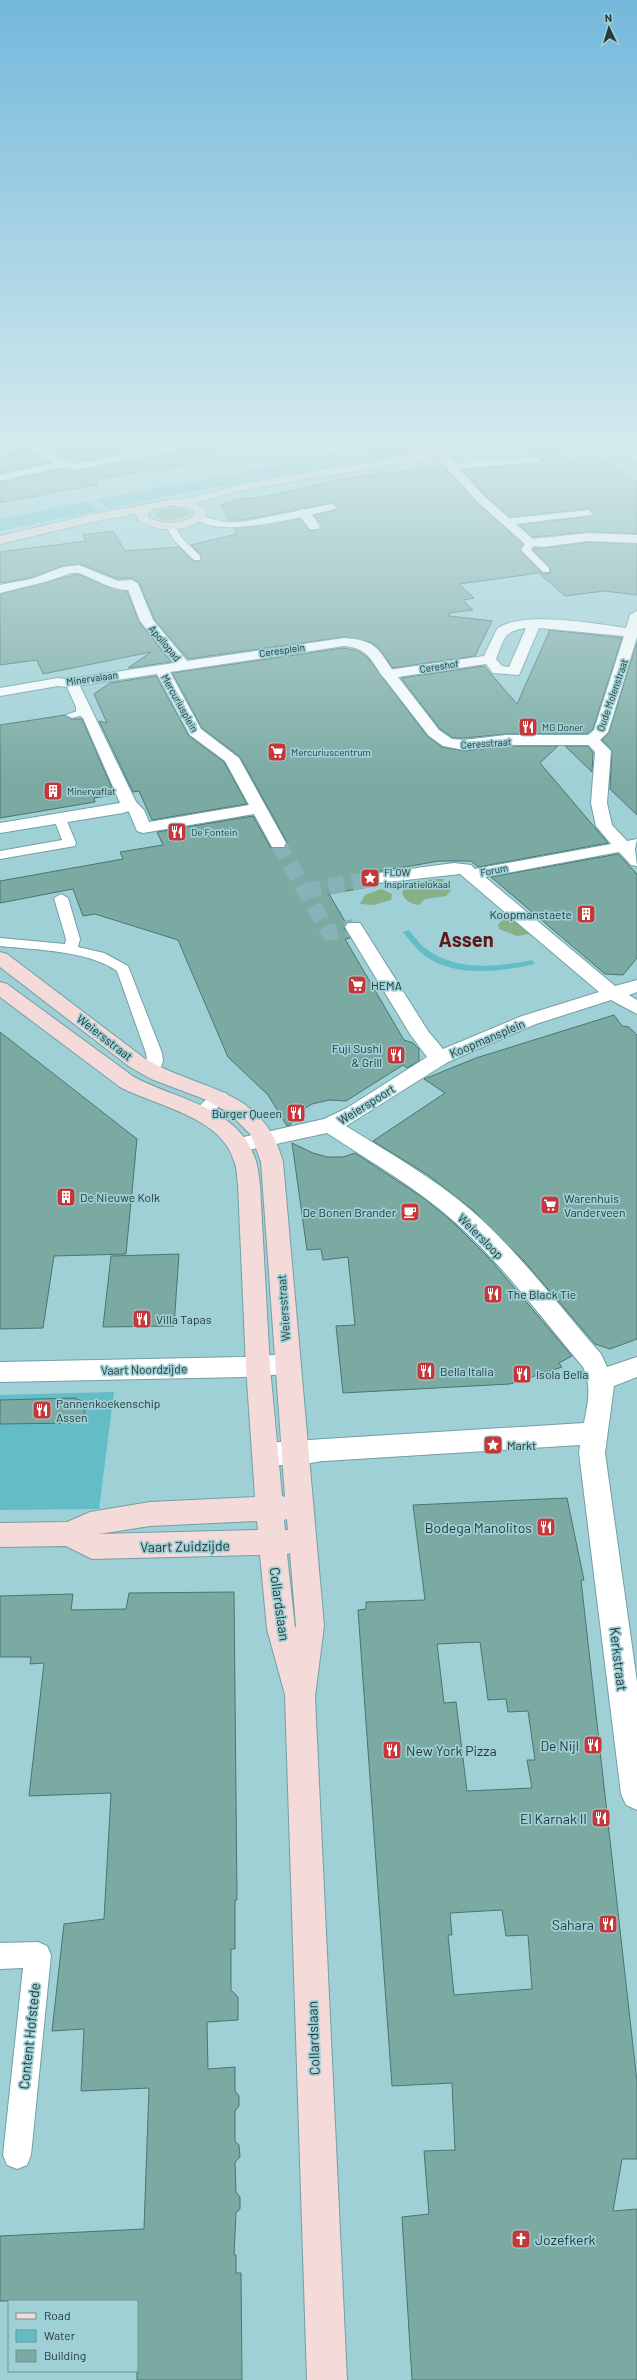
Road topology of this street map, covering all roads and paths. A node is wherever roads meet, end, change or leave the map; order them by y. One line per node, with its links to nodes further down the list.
1 (534, 558): 2 (lane)
2 (546, 570)
3 (0, 589): 8 (street, Apollopad)
4 (637, 615): 6 (street, Oude Molenstraat)
5 (534, 624): 6 (street); 7 (street); 7 (street)
6 (634, 630): 13 (street, Oude Molenstraat)
7 (489, 659): 10 (street, Cereshof)
8 (183, 665): 9 (street, Ceresplein); 10 (street, Ceresplein)
9 (161, 668): 11 (street, Minervalaan); 15 (street, Mercuriusplein)
10 (388, 674): 13 (street, Ceresstraat)
11 (70, 683): 12 (street, Minervalaan); 14 (street)
12 (0, 692)
13 (592, 740): 19 (street, Oude Molenstraat)
14 (129, 804): 15 (street); 16 (street)
15 (259, 808): 18 (street, Mercuriusplein)
16 (60, 819): 17 (street); 20 (lane)
17 (0, 828)
18 (278, 843)
19 (631, 846): 21 (street, Oude Molenstraat); 22 (street, Forum)
20 (0, 855)
21 (637, 861)
22 (474, 874): 23 (street); 31 (street, Forum)
23 (370, 879)
24 (61, 898): 27 (lane)
25 (354, 927): 33 (street, Koopmansplein)
26 (0, 942): 27 (lane)
27 (70, 951): 34 (lane)
28 (0, 958): 34 (main road, Weiersstraat)
29 (637, 986): 31 (street, Koopmansplein)
30 (0, 988): 36 (main road, Weiersstraat)
31 (614, 994): 32 (street, Forum); 33 (street, Koopmansplein)
32 (637, 1008)
33 (441, 1057): 37 (street, Weierspoort)
34 (152, 1071): 35 (main road, Weiersstraat)
35 (220, 1097): 36 (lane); 38 (main road, Weiersstraat)
36 (202, 1113): 39 (main road, Weiersstraat)
37 (330, 1125): 38 (street, Weierspoort); 46 (street, Weiersloop)
38 (264, 1138): 39 (street, Weierspoort); 40 (main road, Weiersstraat)
39 (239, 1145): 41 (main road, Weiersstraat)
40 (280, 1268): 41 (lane); 42 (main road, Weiersstraat)
41 (253, 1269): 43 (main road, Weiersstraat)
42 (288, 1364): 43 (street, Vaart Noordzijde); 48 (main road, Weiersstraat)
43 (258, 1367): 45 (street, Vaart Noordzijde); 49 (main road, Weiersstraat)
44 (637, 1367): 46 (street)
45 (0, 1372)
46 (601, 1380): 47 (street)
47 (594, 1433): 48 (street); 57 (street, Kerkstraat)
48 (295, 1452): 49 (street); 50 (main road, Weiersstraat)
49 (266, 1454): 51 (main road, Weiersstraat)
50 (300, 1507): 51 (main road); 54 (main road, Weiersstraat)
51 (270, 1509): 52 (main road); 55 (main road, Collardslaan)
52 (70, 1534): 53 (main road); 55 (main road, Vaart Zuidzijde)
53 (0, 1535)
54 (303, 1541): 55 (main road, Vaart Zuidzijde); 56 (main road, Collardslaan)
55 (273, 1544): 56 (main road, Collardslaan)
56 (300, 1697): 60 (main road, Collardslaan)
57 (637, 1794)
58 (0, 1956): 59 (lane, Content Hofstede)
59 (17, 2155)
60 (327, 2380)

